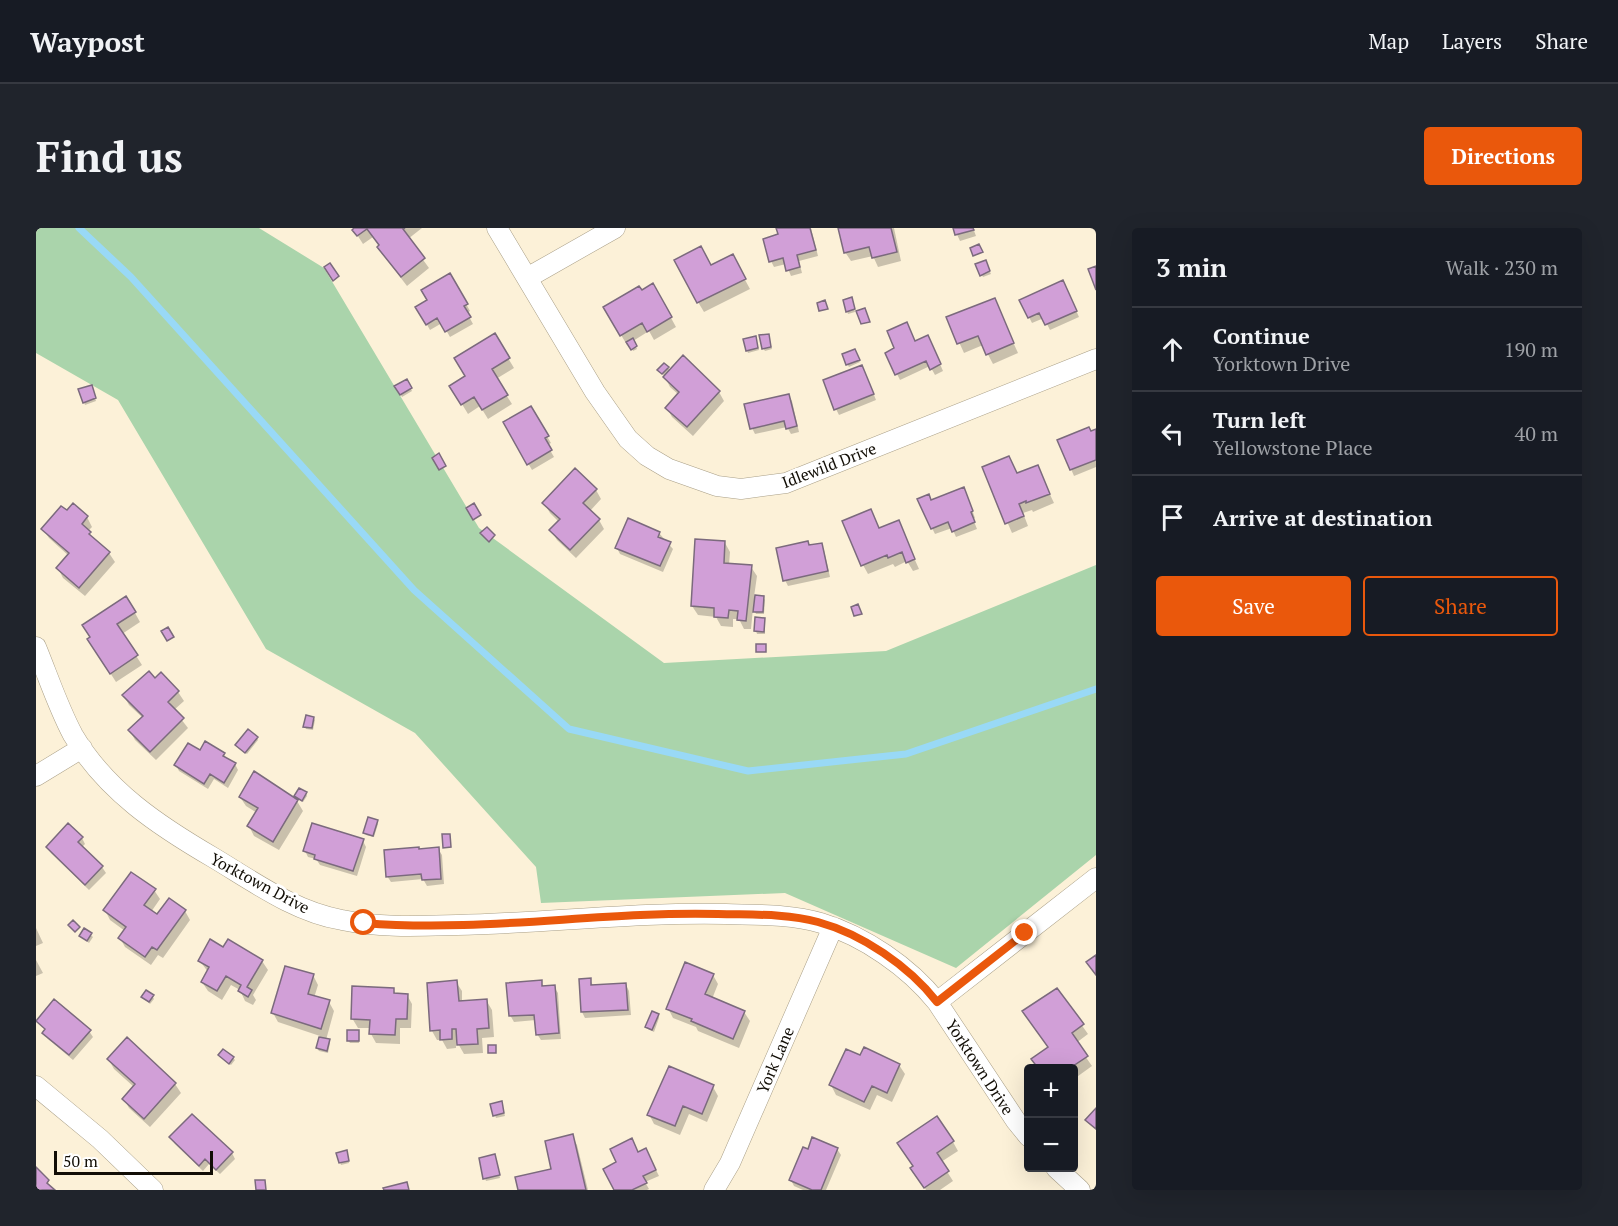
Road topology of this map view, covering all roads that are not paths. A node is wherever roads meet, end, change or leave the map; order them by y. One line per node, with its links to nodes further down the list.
1 (497, 228): 3 (street, Idlewild Drive)
2 (615, 228): 3 (street)
3 (527, 278): 4 (street, Idlewild Drive)
4 (1096, 358)
5 (36, 647): 6 (street, Yorktown Drive)
6 (82, 748): 7 (street); 9 (street, Yorktown Drive)
7 (36, 776)
8 (1096, 878): 10 (street)
9 (833, 927): 10 (street, Yorktown Drive); 15 (street, York Lane)
10 (937, 1002): 12 (street, Yorktown Drive)
11 (36, 1086): 14 (street)
12 (1024, 1130)
13 (1061, 1172): 16 (street)
14 (153, 1190)
15 (714, 1190)
16 (1080, 1190)

